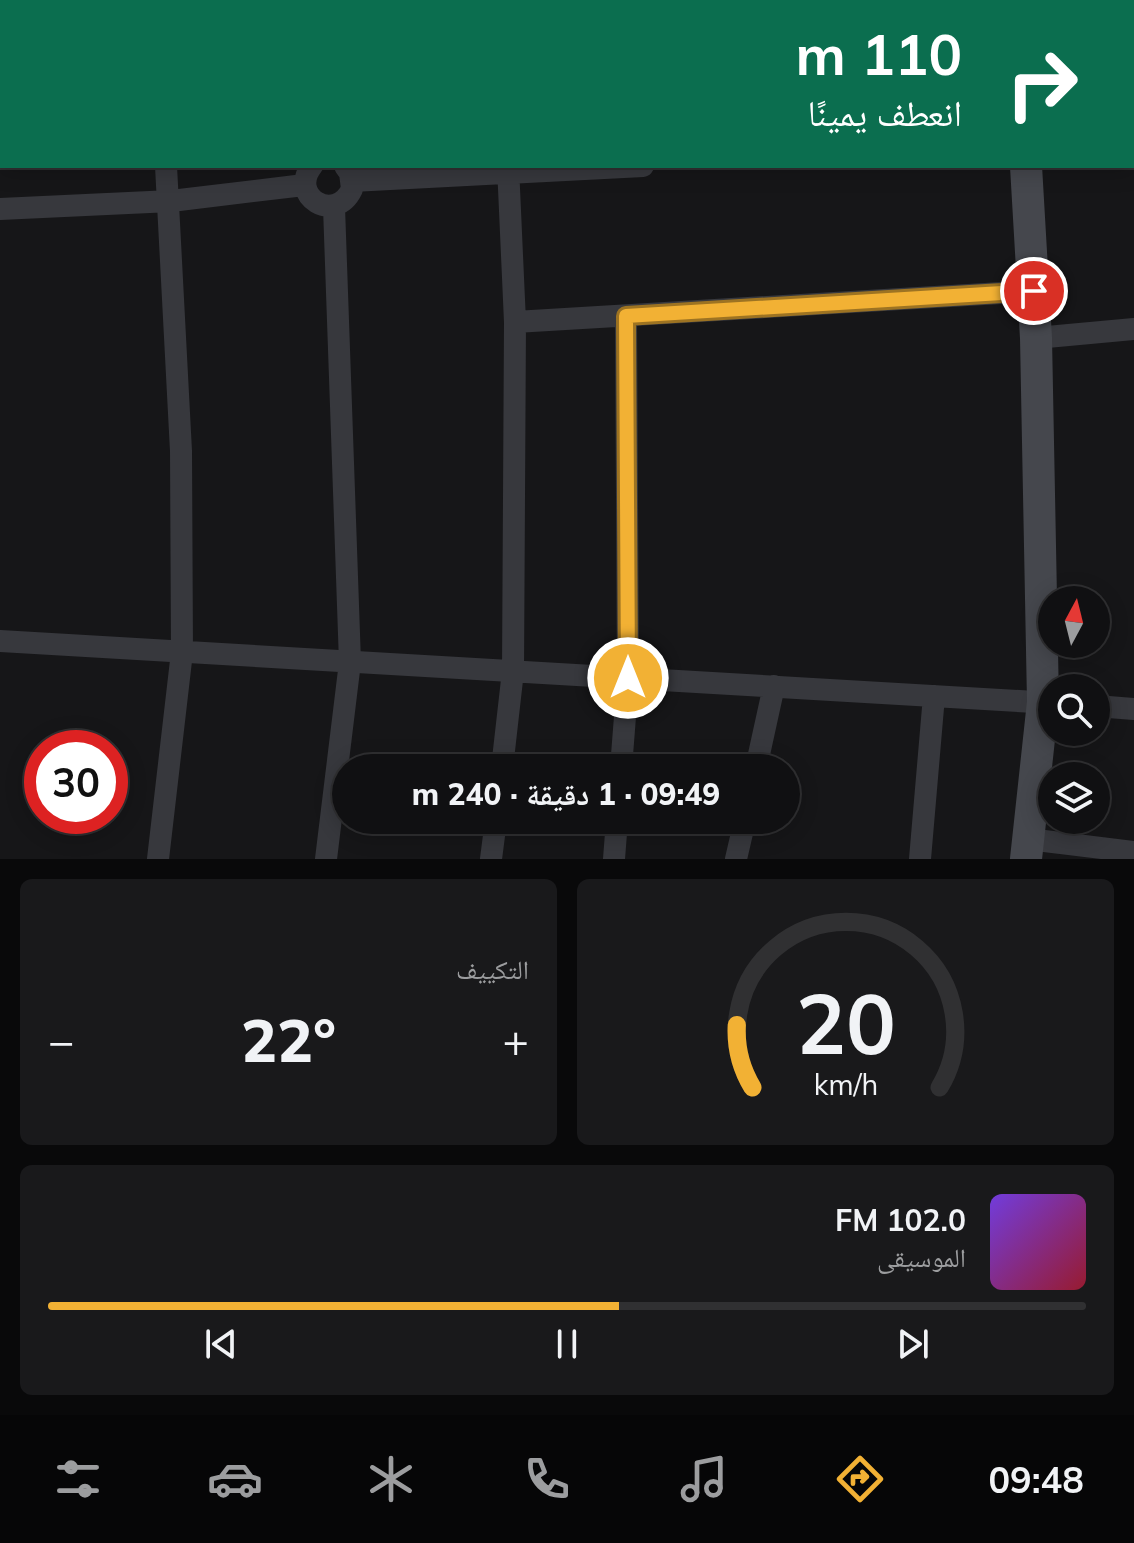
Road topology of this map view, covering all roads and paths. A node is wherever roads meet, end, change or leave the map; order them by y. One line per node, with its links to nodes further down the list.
1 (166, 168): 7 (street)
2 (576, 168): 4 (street)
3 (1026, 168): 10 (street)
4 (508, 170): 5 (street); 12 (street)
5 (348, 174): 8 (street)
6 (308, 176): 7 (street); 8 (street)
7 (171, 201): 9 (street); 16 (street)
8 (334, 207): 17 (street)
9 (0, 209)
10 (1034, 291): 11 (street); 14 (street)
11 (626, 316): 12 (street); 20 (street)
12 (515, 322): 18 (street)
13 (1134, 329): 14 (street)
14 (1036, 338): 19 (street)
15 (0, 641): 16 (street)
16 (182, 652): 17 (street); 35 (street)
17 (350, 662): 18 (street); 36 (street)
18 (513, 671): 20 (street); 27 (street)
19 (1047, 674)
20 (628, 678): 21 (street); 28 (street)
21 (774, 686): 22 (street); 29 (street)
22 (934, 696): 23 (street); 40 (street)
23 (1038, 701)
24 (1110, 707): 25 (street)
25 (1134, 709)
26 (1042, 746): 33 (street)
27 (504, 754)
28 (622, 754)
29 (759, 754)
30 (494, 834): 37 (street)
31 (616, 834): 38 (street)
32 (742, 834): 39 (street)
33 (1027, 849): 34 (street)
34 (1134, 852)
35 (158, 859)
36 (326, 859)
37 (491, 859)
38 (614, 859)
39 (736, 859)
40 (920, 859)

